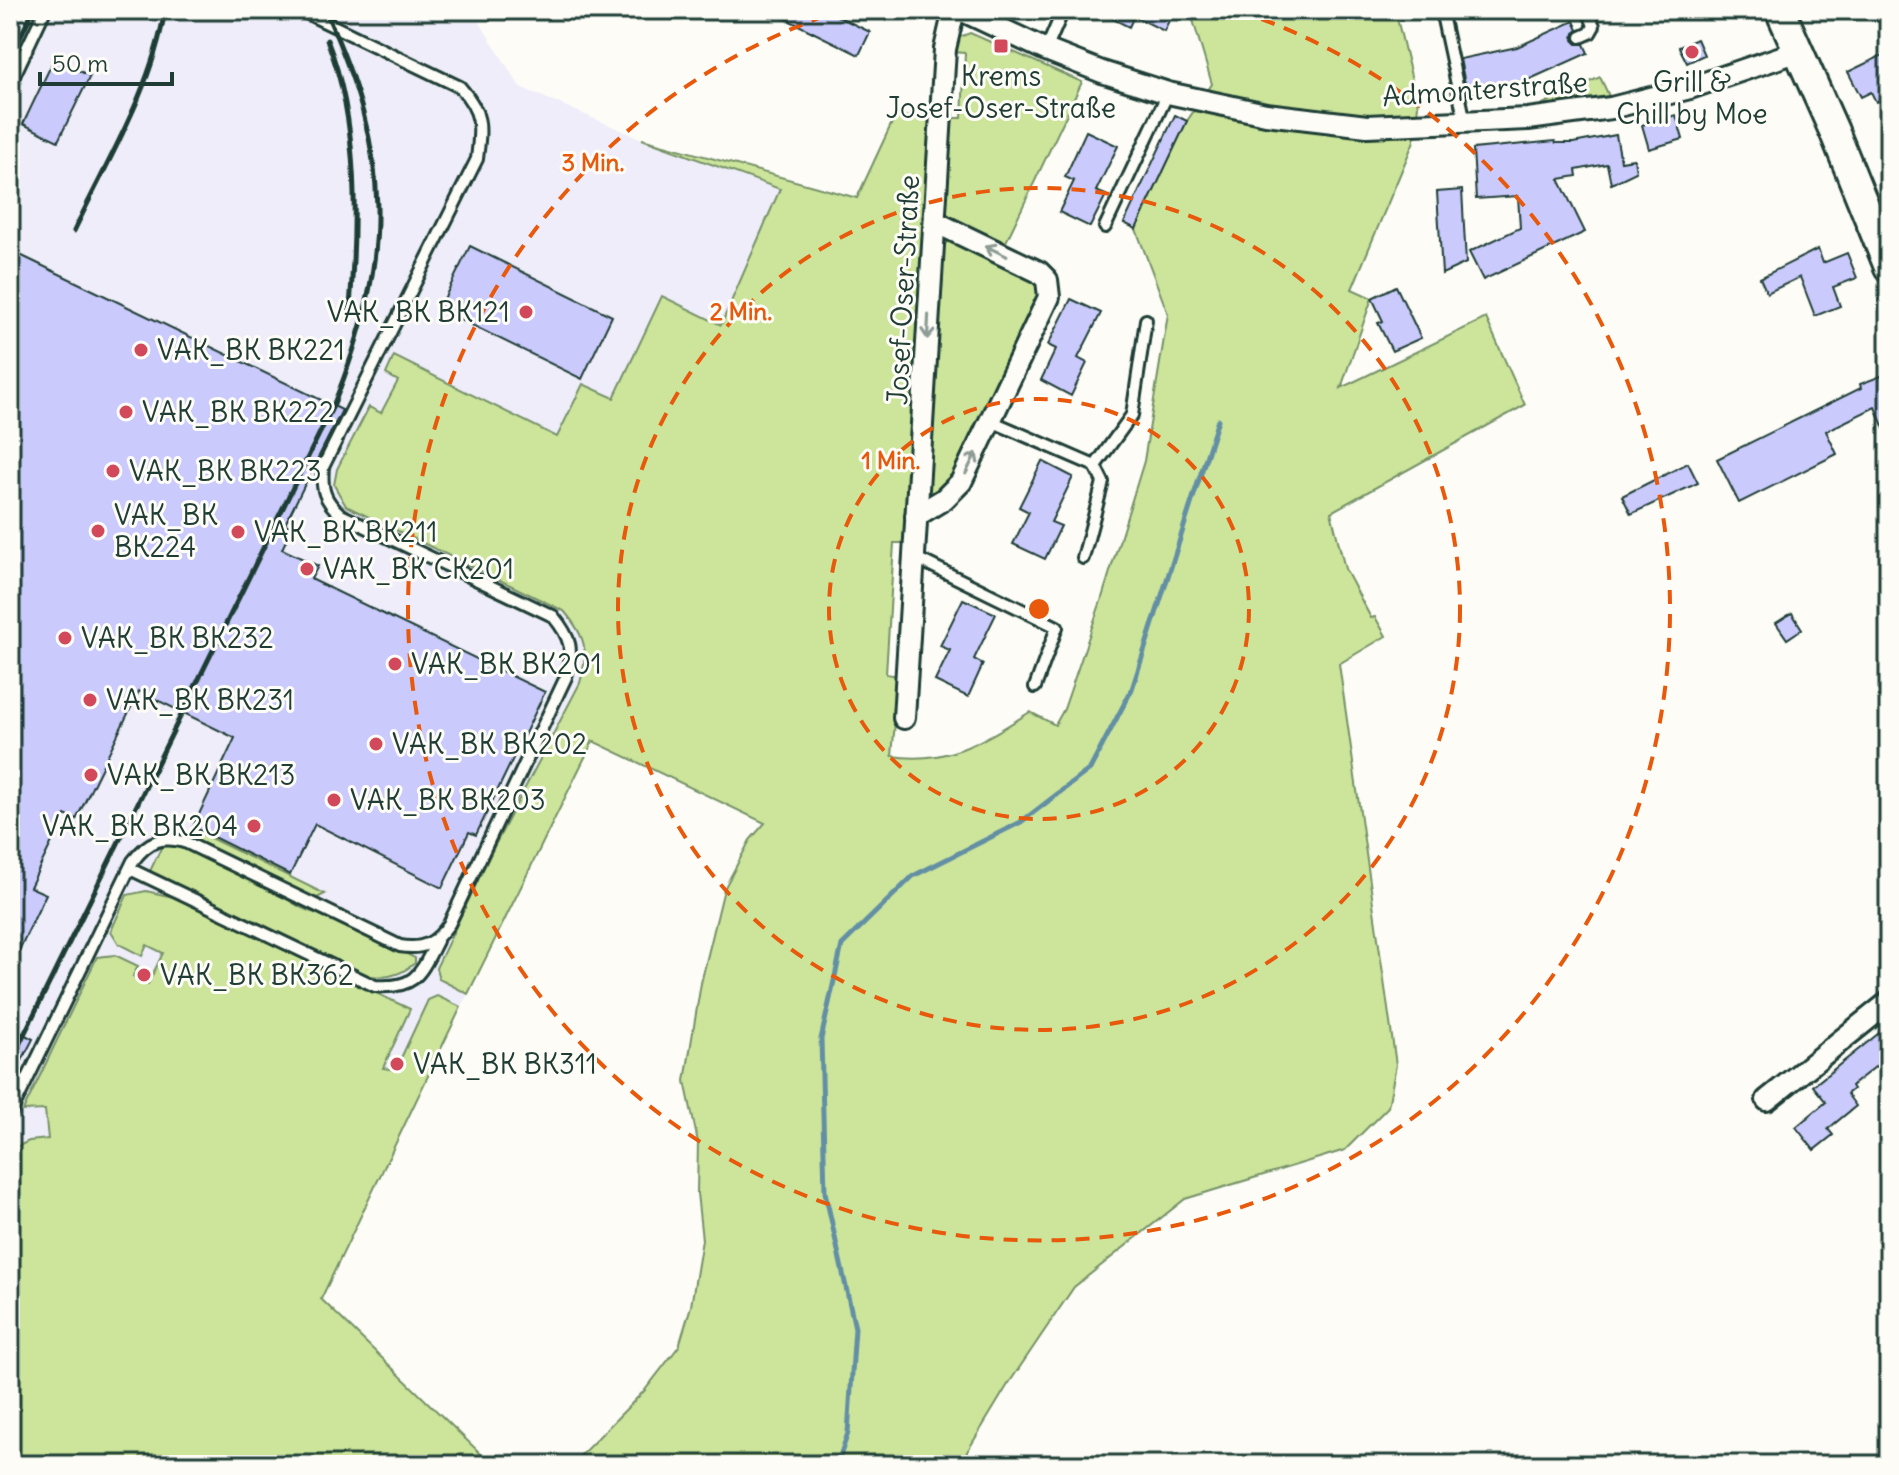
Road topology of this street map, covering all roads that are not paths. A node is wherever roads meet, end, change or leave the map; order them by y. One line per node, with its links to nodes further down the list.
1 (45, 10): 12 (lane)
2 (300, 10): 27 (lane)
3 (954, 10): 15 (street, Josef-Oser-Straße)
4 (961, 10): 10 (street, Admonterstraße)
5 (1056, 10): 10 (lane)
6 (1441, 10): 14 (lane)
7 (1588, 10): 9 (lane)
8 (1780, 10): 11 (main road)
9 (1581, 37)
10 (1046, 50): 13 (street, Admonterstraße)
11 (1799, 51): 14 (street, Admonterstraße); 17 (main road)
12 (10, 84)
13 (1168, 93): 14 (street, Admonterstraße); 16 (lane)
14 (1465, 122)
15 (935, 222): 19 (street, one-way to 15); 21 (street, Josef-Oser-Straße, one-way to 21)
16 (1105, 227)
17 (1889, 267)
18 (1146, 320): 20 (lane)
19 (991, 421): 20 (lane); 21 (street, one-way to 19)
20 (1095, 466): 23 (lane)
21 (916, 516): 22 (street, Josef-Oser-Straße)
22 (913, 556): 24 (lane); 25 (street, Josef-Oser-Straße)
23 (1083, 558)
24 (1035, 687)
25 (904, 718)
26 (130, 869): 27 (lane); 27 (lane); 30 (lane)
27 (440, 937)
28 (1889, 1002): 29 (street)
29 (1767, 1100)
30 (10, 1115)

